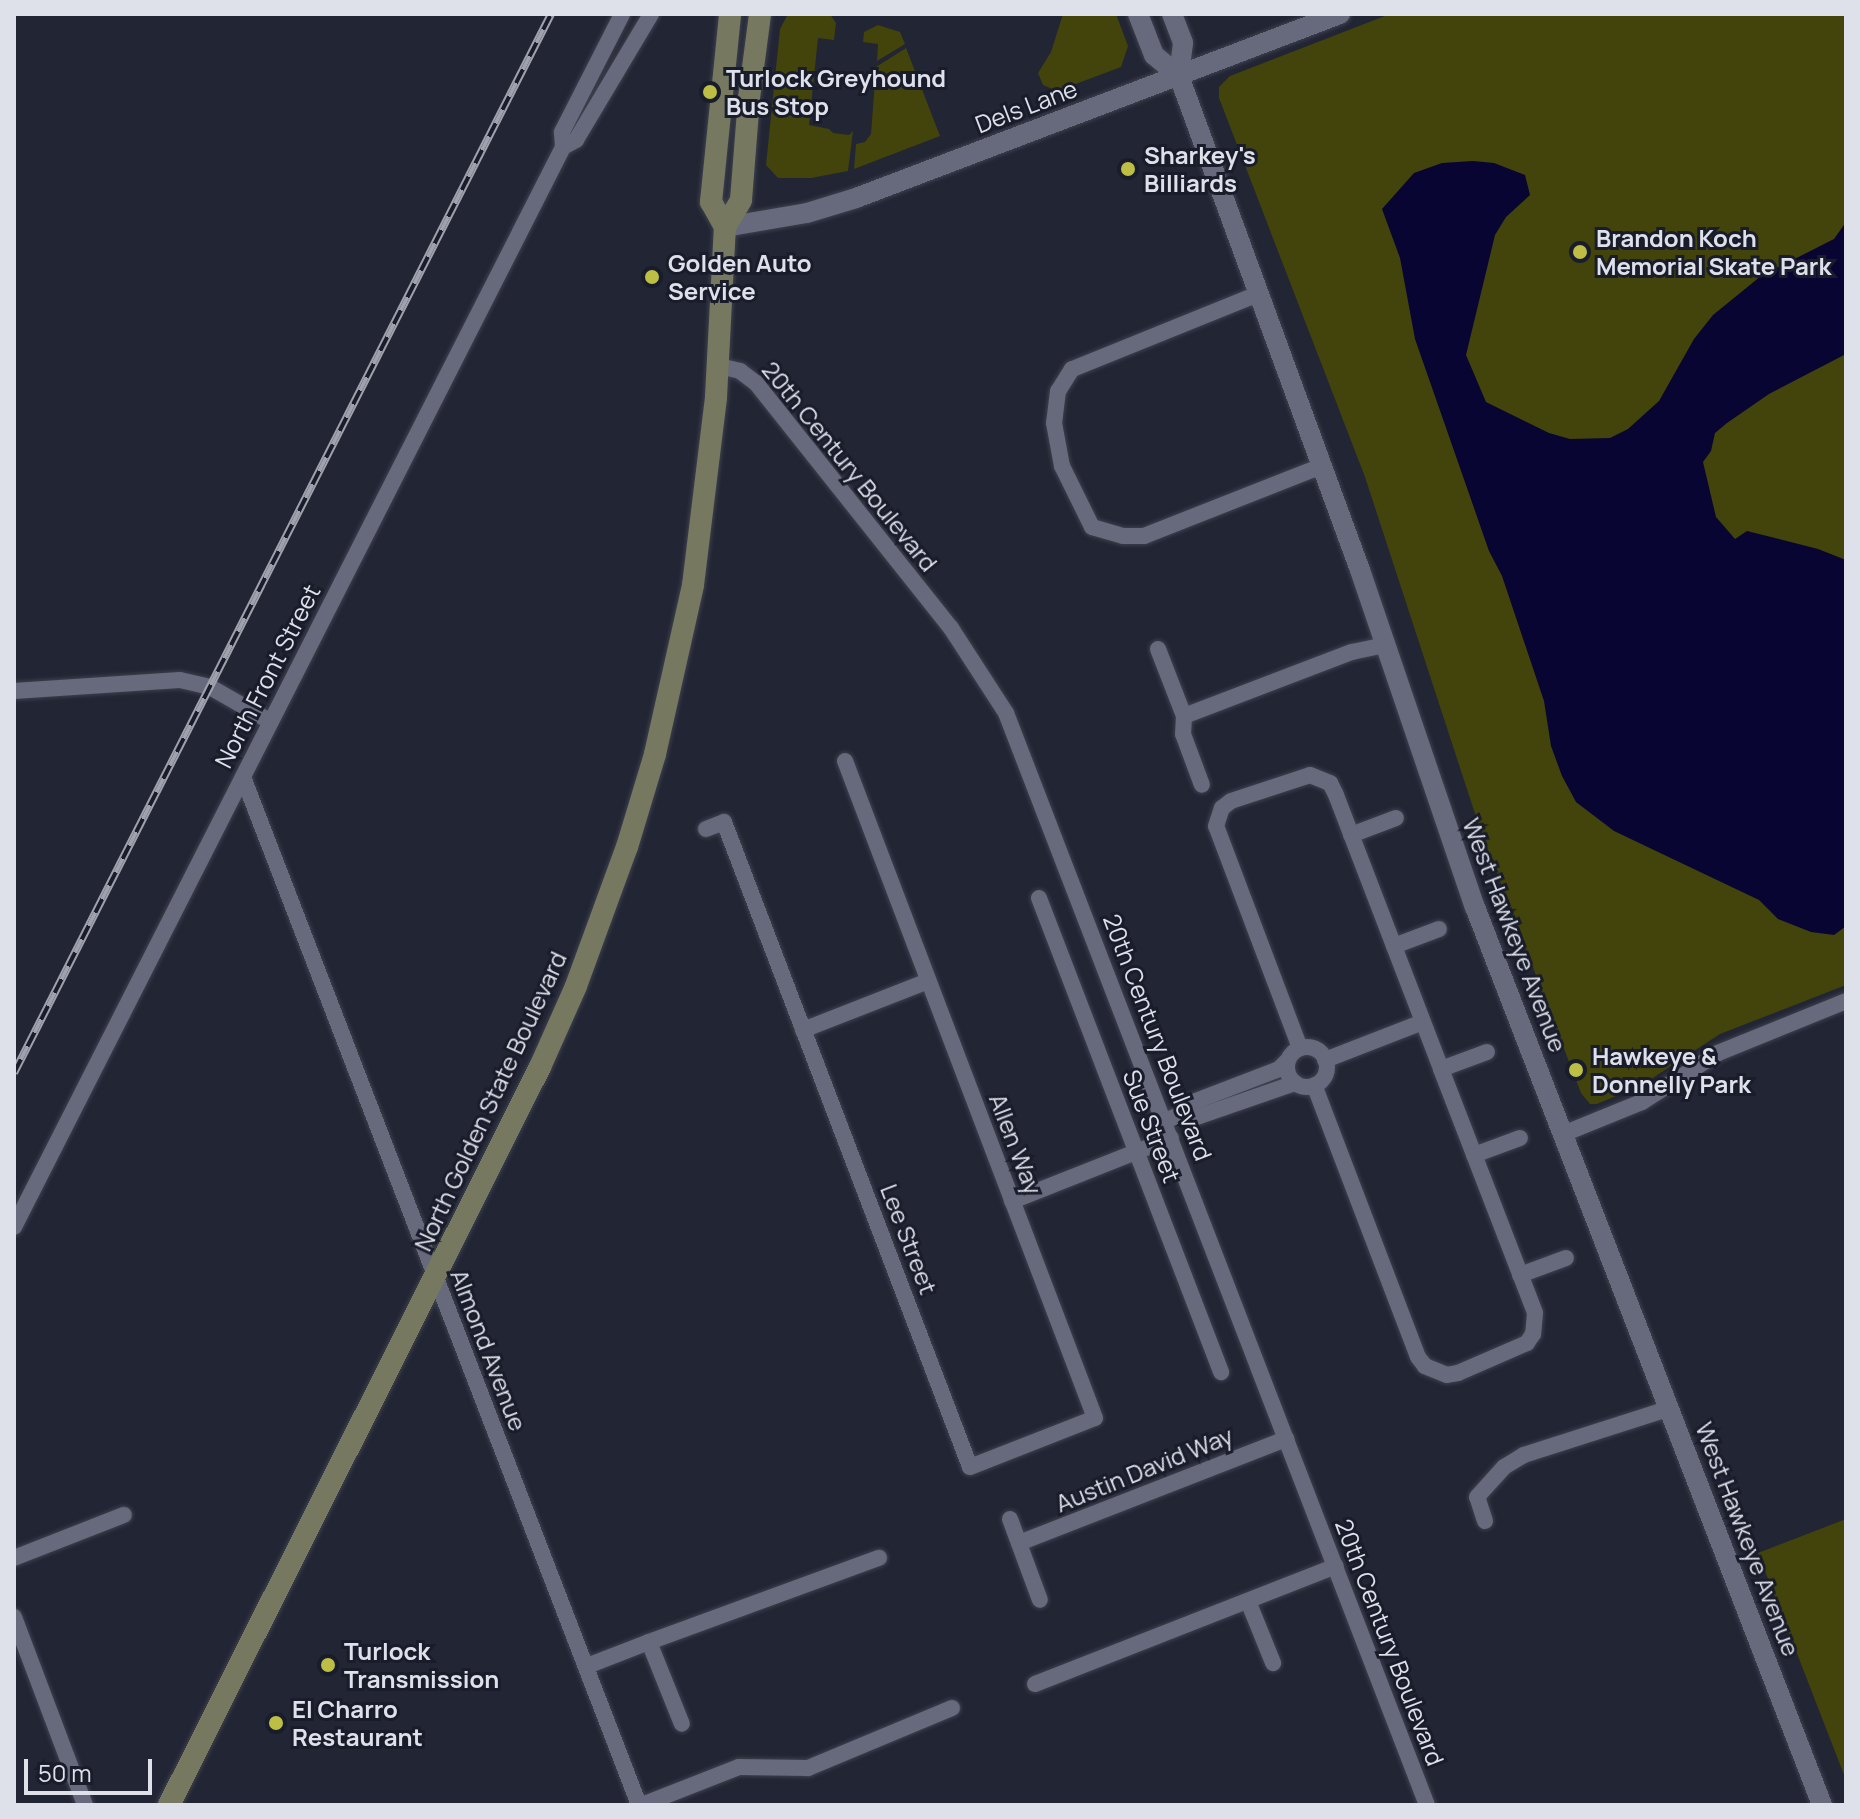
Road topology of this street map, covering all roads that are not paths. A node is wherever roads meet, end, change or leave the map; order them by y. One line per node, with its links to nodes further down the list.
1 (622, 14): 9 (street, North Front Street)
2 (651, 14): 9 (street, North Front Street)
3 (729, 14): 10 (main road, North Golden State Boulevard)
4 (760, 14): 10 (main road, North Golden State Boulevard)
5 (1138, 14): 8 (street, West Hawkeye Avenue)
6 (1172, 14): 8 (street, West Hawkeye Avenue)
7 (1340, 14): 8 (street, Dels Lane)
8 (1179, 76): 10 (street, Dels Lane); 11 (street, West Hawkeye Avenue)
9 (563, 147): 18 (street, North Front Street)
10 (725, 227): 12 (main road, North Golden State Boulevard)
11 (1258, 294): 13 (street, West Hawkeye Avenue); 13 (street)
12 (719, 366): 39 (street, 20th Century Boulevard); 49 (main road, North Golden State Boulevard)
13 (1322, 466): 14 (street, West Hawkeye Avenue)
14 (1386, 645): 17 (street); 40 (street, West Hawkeye Avenue)
15 (1158, 649): 17 (street)
16 (14, 691): 18 (street)
17 (1184, 716): 21 (street)
18 (271, 722): 20 (street, North Front Street)
19 (845, 761): 28 (street, Allen Way)
20 (243, 777): 46 (street, North Front Street); 49 (street, Almond Avenue)
21 (1202, 785)
22 (1396, 818): 24 (street)
23 (706, 829): 31 (street, Lee Street)
24 (1351, 835): 27 (street); 32 (street)
25 (1039, 898): 43 (street, Sue Street)
26 (1439, 929): 27 (street)
27 (1394, 946): 30 (street)
28 (928, 981): 31 (street); 45 (street, Allen Way)
29 (1846, 1001): 40 (street)
30 (1423, 1022): 34 (street); 36 (street)
31 (803, 1030): 53 (street, Lee Street)
32 (1300, 1048): 34 (street); 35 (street)
33 (1487, 1052): 36 (street)
34 (1325, 1060): 38 (street)
35 (1287, 1061): 37 (street); 39 (street)
36 (1441, 1069): 44 (street)
37 (1295, 1083): 38 (street); 39 (street)
38 (1314, 1085): 48 (street)
39 (1172, 1118): 41 (street, 20th Century Boulevard)
40 (1563, 1134): 51 (street, West Hawkeye Avenue)
41 (1171, 1138): 43 (street); 52 (street, 20th Century Boulevard)
42 (1520, 1138): 44 (street)
43 (1136, 1152): 45 (street); 50 (street, Sue Street)
44 (1474, 1155): 48 (street)
45 (1012, 1201): 53 (street, Allen Way)
46 (14, 1227)
47 (1566, 1258): 48 (street)
48 (1520, 1275)
49 (435, 1279): 66 (street, Almond Avenue); 71 (main road, North Golden State Boulevard)
50 (1221, 1372)
51 (1670, 1408): 56 (street); 74 (street, West Hawkeye Avenue)
52 (1286, 1439): 57 (street, Austin David Way); 60 (street, 20th Century Boulevard)
53 (970, 1467)
54 (124, 1515): 58 (street)
55 (1010, 1519): 57 (street)
56 (1485, 1521)
57 (1019, 1543): 61 (street)
58 (14, 1558)
59 (879, 1558): 64 (street)
60 (1336, 1566): 62 (street); 73 (street, 20th Century Boulevard)
61 (1040, 1600)
62 (1248, 1601): 65 (street); 67 (street)
63 (14, 1617): 70 (street)
64 (649, 1642): 66 (street); 69 (street)
65 (1273, 1663)
66 (587, 1666): 72 (street, Almond Avenue)
67 (1035, 1684)
68 (952, 1708): 72 (street)
69 (682, 1724)
70 (85, 1805)
71 (169, 1805)
72 (641, 1805)
73 (1427, 1805)
74 (1822, 1805)

